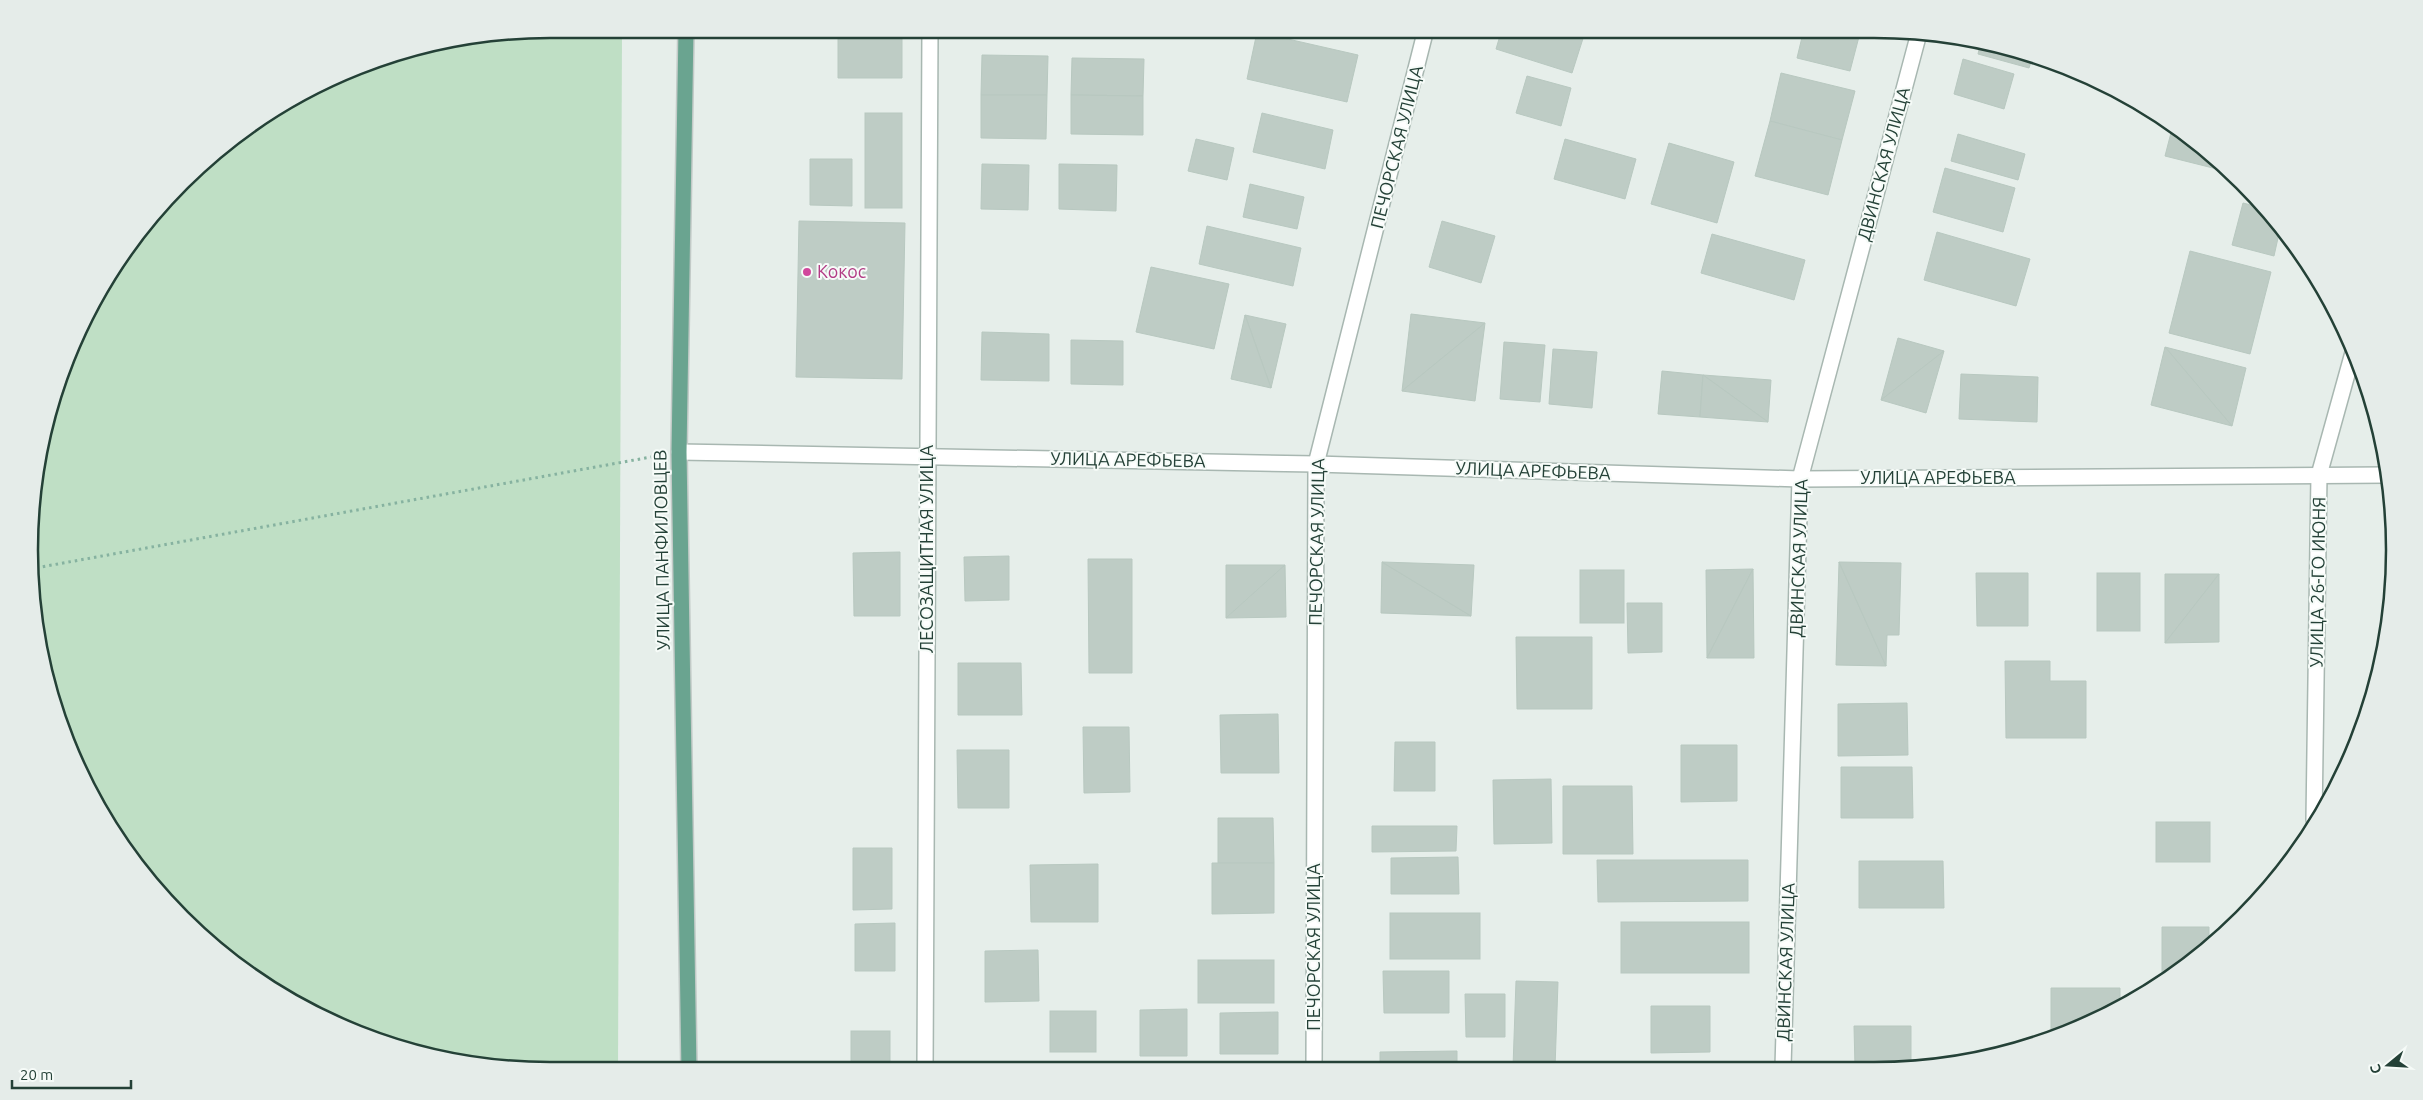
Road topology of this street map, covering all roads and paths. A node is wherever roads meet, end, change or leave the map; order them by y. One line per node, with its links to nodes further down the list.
1 (686, 38): 6 (main road, УЛИЦА ПАНФИЛОВЦЕВ)
2 (930, 38): 7 (street, ЛЕСОЗАЩИТНАЯ УЛИЦА)
3 (1424, 38): 8 (street, ПЕЧОРСКАЯ УЛИЦА)
4 (1917, 40): 11 (street, ДВИНСКАЯ УЛИЦА)
5 (2350, 364): 9 (street, УЛИЦА 26-ГО ИЮНЯ)
6 (679, 452): 7 (street, УЛИЦА АРЕФЬЕВА); 12 (path); 14 (main road, УЛИЦА ПАНФИЛОВЦЕВ)
7 (927, 455): 8 (street, УЛИЦА АРЕФЬЕВА); 15 (street, ЛЕСОЗАЩИТНАЯ УЛИЦА)
8 (1316, 464): 11 (street, УЛИЦА АРЕФЬЕВА); 16 (street, ПЕЧОРСКАЯ УЛИЦА)
9 (2320, 475): 10 (street, УЛИЦА АРЕФЬЕВА); 11 (street, УЛИЦА АРЕФЬЕВА); 13 (street, УЛИЦА 26-ГО ИЮНЯ)
10 (2380, 476)
11 (1800, 479): 17 (street, ДВИНСКАЯ УЛИЦА)
12 (39, 567)
13 (2314, 811)
14 (688, 1062)
15 (925, 1062)
16 (1314, 1062)
17 (1783, 1062)

